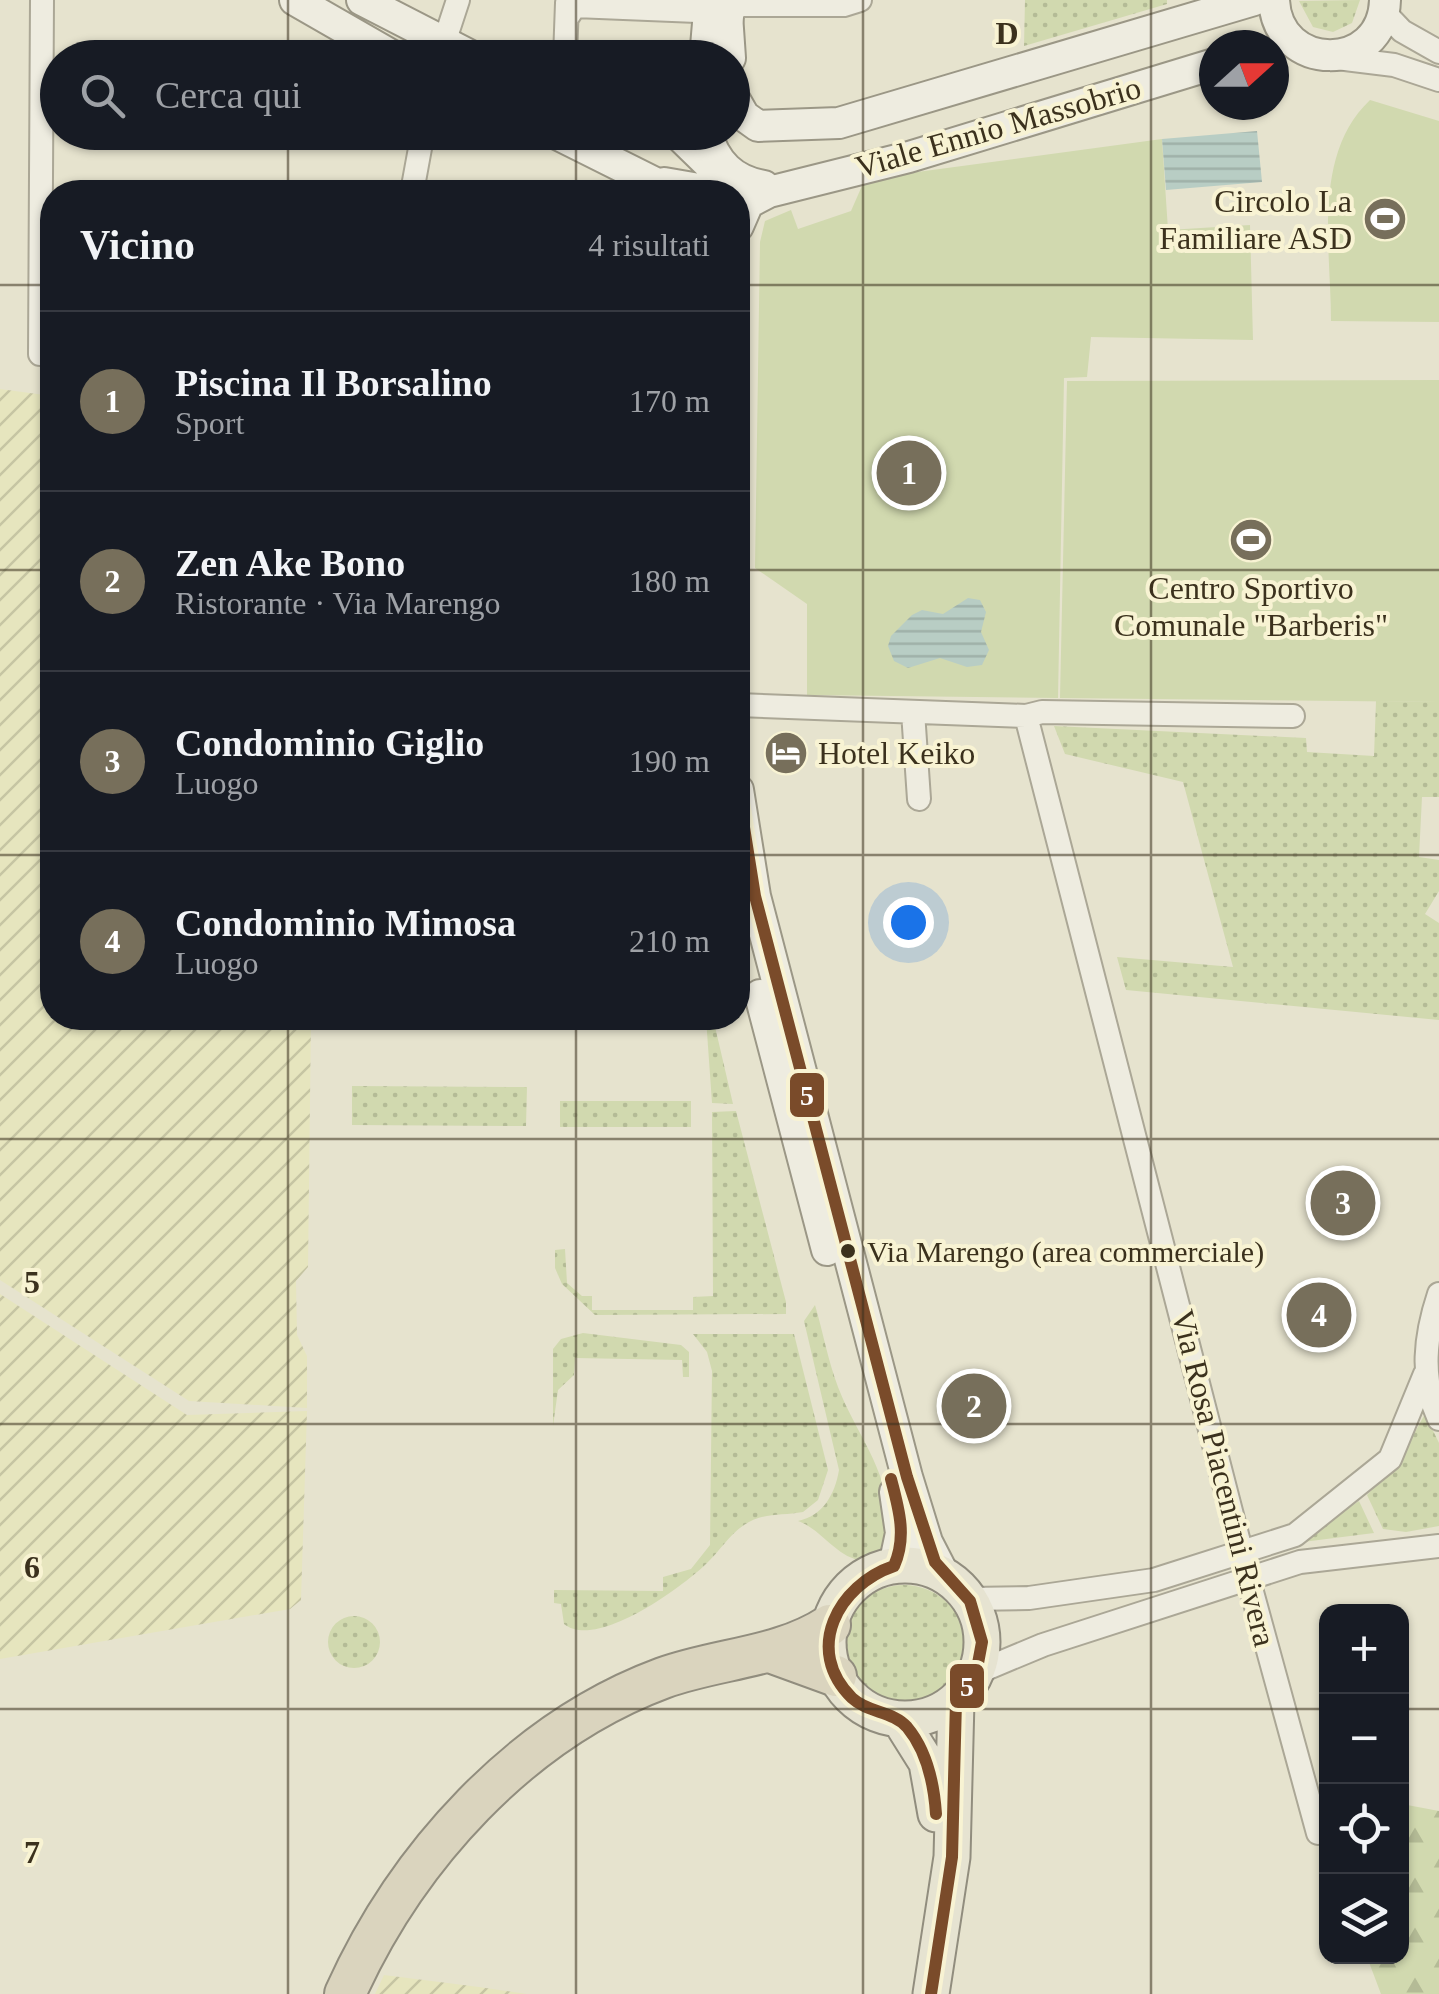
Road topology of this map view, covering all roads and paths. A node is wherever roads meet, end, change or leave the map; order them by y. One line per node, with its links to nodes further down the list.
1 (42, 0): 12 (street)
2 (295, 0): 13 (main road)
3 (362, 0): 14 (main road)
4 (458, 0): 15 (street)
5 (709, 0): 10 (street); 17 (main road)
6 (860, 0): 11 (street)
7 (1254, 0): 23 (main road, Viale Ennio Massobrio)
8 (1274, 0): 18 (main road)
9 (1385, 6): 18 (main road); 19 (street)
10 (567, 9): 16 (street)
11 (729, 29)
12 (42, 40)
13 (365, 40)
14 (425, 40)
15 (444, 40)
16 (566, 40)
17 (707, 40)
18 (1297, 51): 21 (street)
19 (1439, 52)
20 (1199, 69): 34 (main road, Viale Ennio Massobrio)
21 (1439, 80)
22 (750, 121): 23 (main road)
23 (778, 128): 24 (main road)
24 (750, 140)
25 (40, 150): 30 (street)
26 (420, 150): 31 (street)
27 (629, 150): 29 (main road)
28 (735, 150): 29 (main road)
29 (709, 169): 32 (main road)
30 (40, 180)
31 (414, 180)
32 (741, 180)
33 (750, 183): 34 (main road)
34 (782, 188): 35 (main road)
35 (750, 200)
36 (750, 705): 37 (street)
37 (913, 712): 38 (street); 40 (street)
38 (1026, 716): 39 (street); 47 (street, Via Rosa Piacentini Rivera)
39 (1293, 716)
40 (919, 798)
41 (750, 865): 50 (main road)
42 (750, 954): 48 (main road)
43 (1439, 1294): 44 (street)
44 (1425, 1374): 45 (street); 47 (street)
45 (1439, 1419)
46 (1439, 1546): 49 (street)
47 (1243, 1552): 49 (street, Via Rosa Piacentini Rivera); 50 (street)
48 (894, 1566): 50 (main road); 51 (main road)
49 (1248, 1581): 54 (street); 56 (street, Via Rosa Piacentini Rivera)
50 (956, 1587): 54 (main road)
51 (830, 1625): 52 (highway); 53 (main road)
52 (770, 1652): 53 (highway); 57 (highway)
53 (836, 1676): 55 (main road)
54 (966, 1687): 55 (main road); 59 (main road)
55 (900, 1720): 58 (main road)
56 (1318, 1834)
57 (345, 1994)
58 (909, 1994)
59 (930, 1994)

